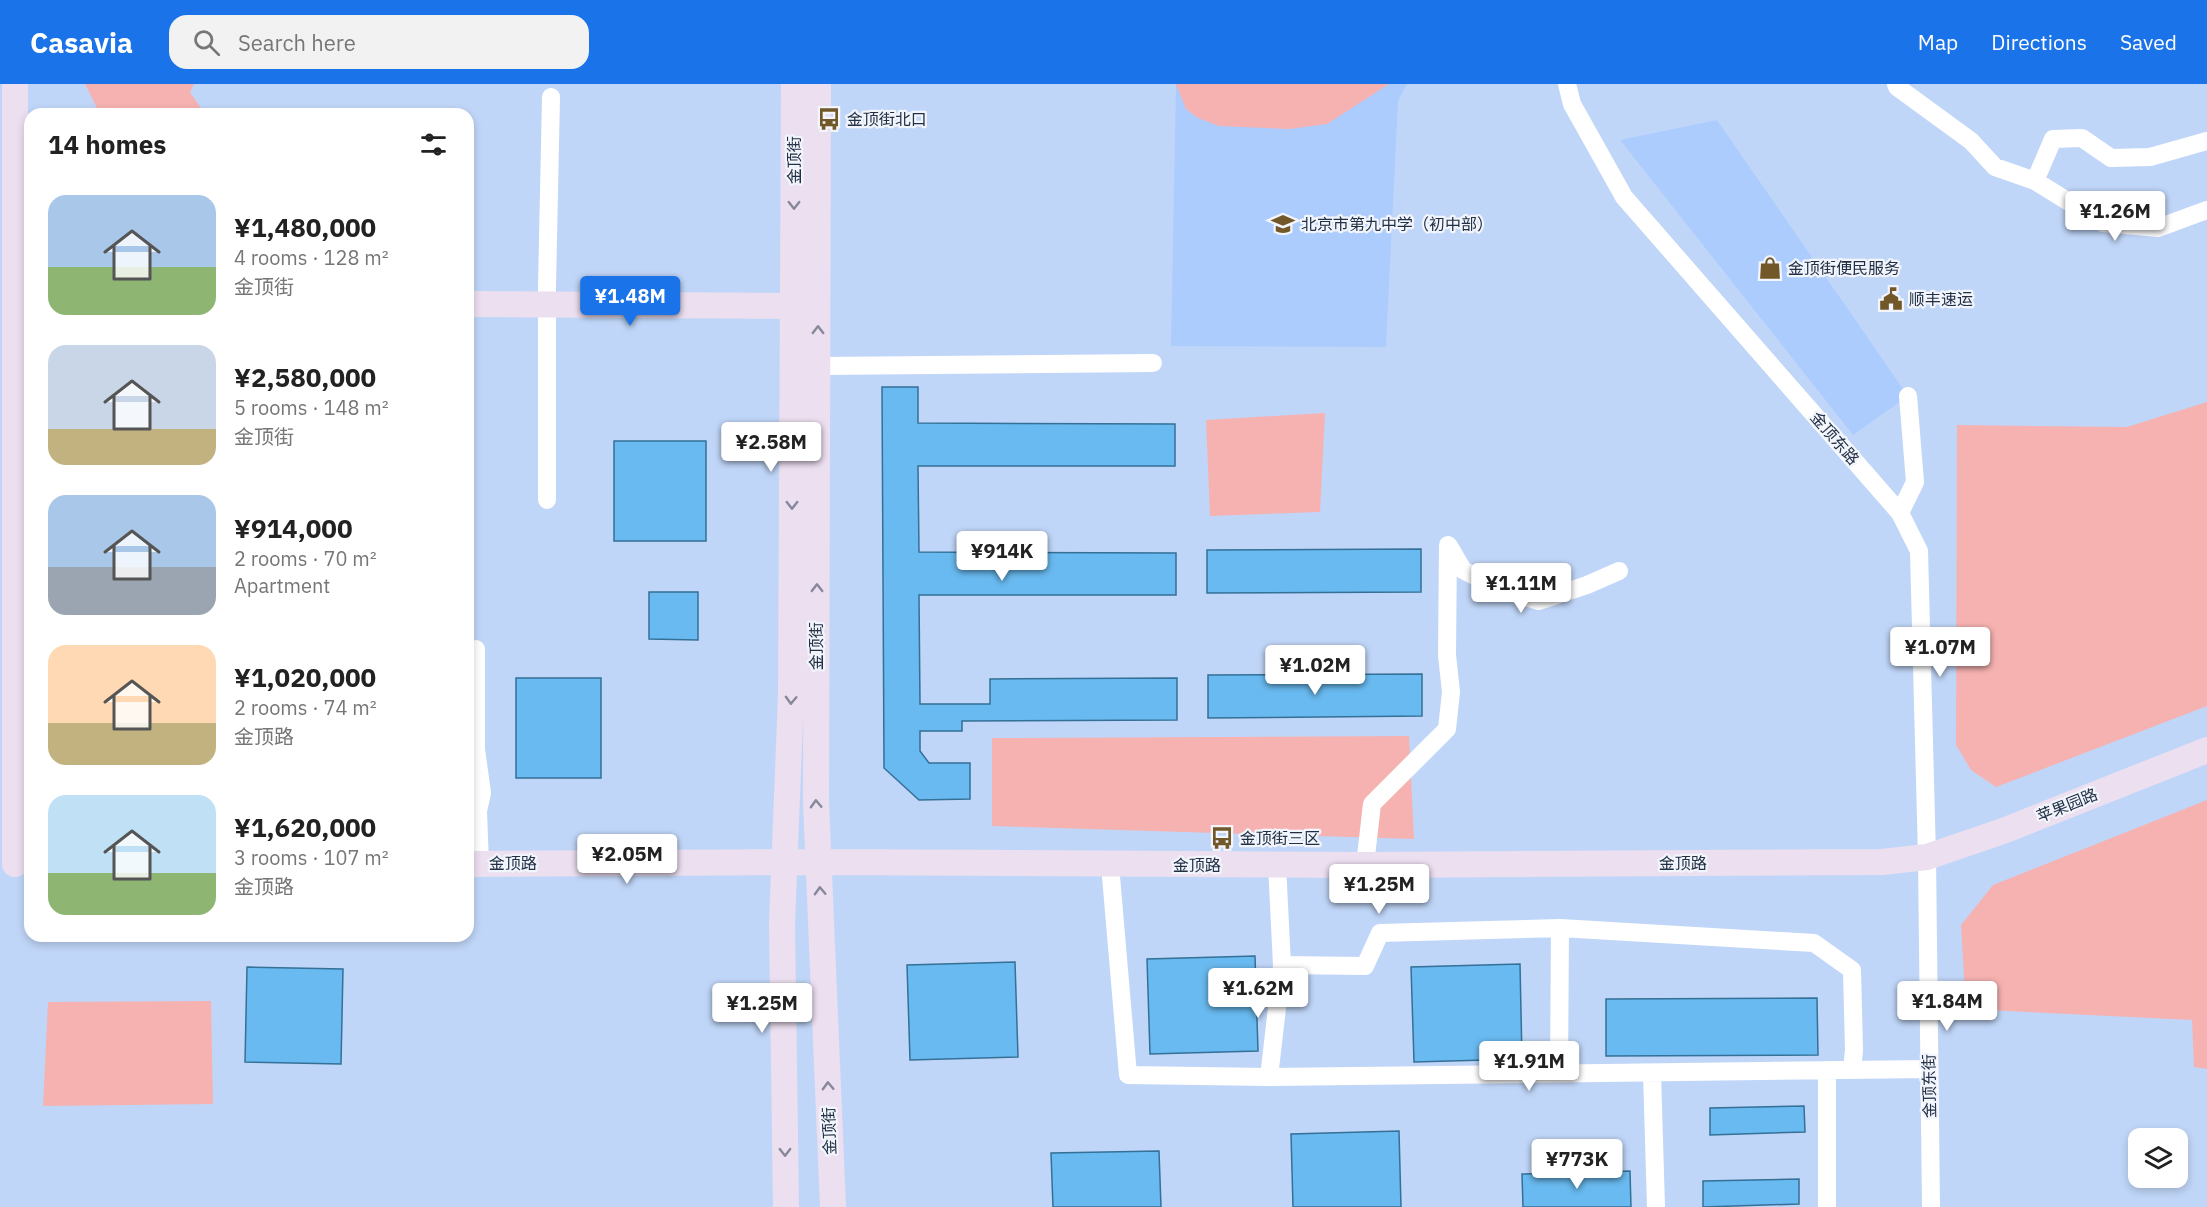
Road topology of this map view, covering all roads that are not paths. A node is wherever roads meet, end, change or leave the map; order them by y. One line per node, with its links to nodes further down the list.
1 (15, 84): 10 (street)
2 (794, 84): 13 (street, 金顶街, one-way to 13)
3 (818, 84): 15 (street, 金顶街, one-way to 3)
4 (1566, 84): 18 (street, 金顶东路)
5 (1896, 84): 8 (street)
6 (551, 97): 12 (street)
7 (2207, 141): 8 (street)
8 (2035, 181): 9 (street)
9 (2207, 210)
10 (15, 292): 25 (street)
11 (474, 304): 12 (street)
12 (547, 306): 13 (street); 17 (street)
13 (793, 306): 24 (street, 金顶街, one-way to 24)
14 (1153, 363): 15 (street)
15 (818, 366): 23 (street, 金顶街, one-way to 15)
16 (1908, 396): 18 (street)
17 (547, 500)
18 (1900, 513): 22 (street, 金顶东路)
19 (1619, 571): 29 (street)
20 (476, 649): 26 (street)
21 (2207, 750): 22 (street, 苹果园路)
22 (1927, 857): 29 (street, 金顶路); 32 (street, 金顶东街)
23 (819, 862): 24 (street, 金顶路); 27 (street, 金顶路); 39 (street, 金顶街, one-way to 23)
24 (785, 863): 26 (street, 金顶路); 38 (street, 金顶街, one-way to 38)
25 (15, 864)
26 (474, 864)
27 (1110, 864): 28 (street, 金顶路); 37 (street)
28 (1277, 865): 29 (street, 金顶路); 31 (street)
29 (1365, 866)
30 (1560, 928): 31 (street); 34 (street); 36 (street)
31 (1282, 965): 37 (street)
32 (1929, 1069): 34 (street); 42 (street, 金顶东街)
33 (1827, 1070): 34 (street); 35 (street); 41 (street)
34 (1852, 1070)
35 (1652, 1073): 36 (street); 40 (street)
36 (1559, 1074): 37 (street)
37 (1269, 1077)
38 (786, 1207)
39 (833, 1207)
40 (1656, 1207)
41 (1827, 1207)
42 (1931, 1207)

